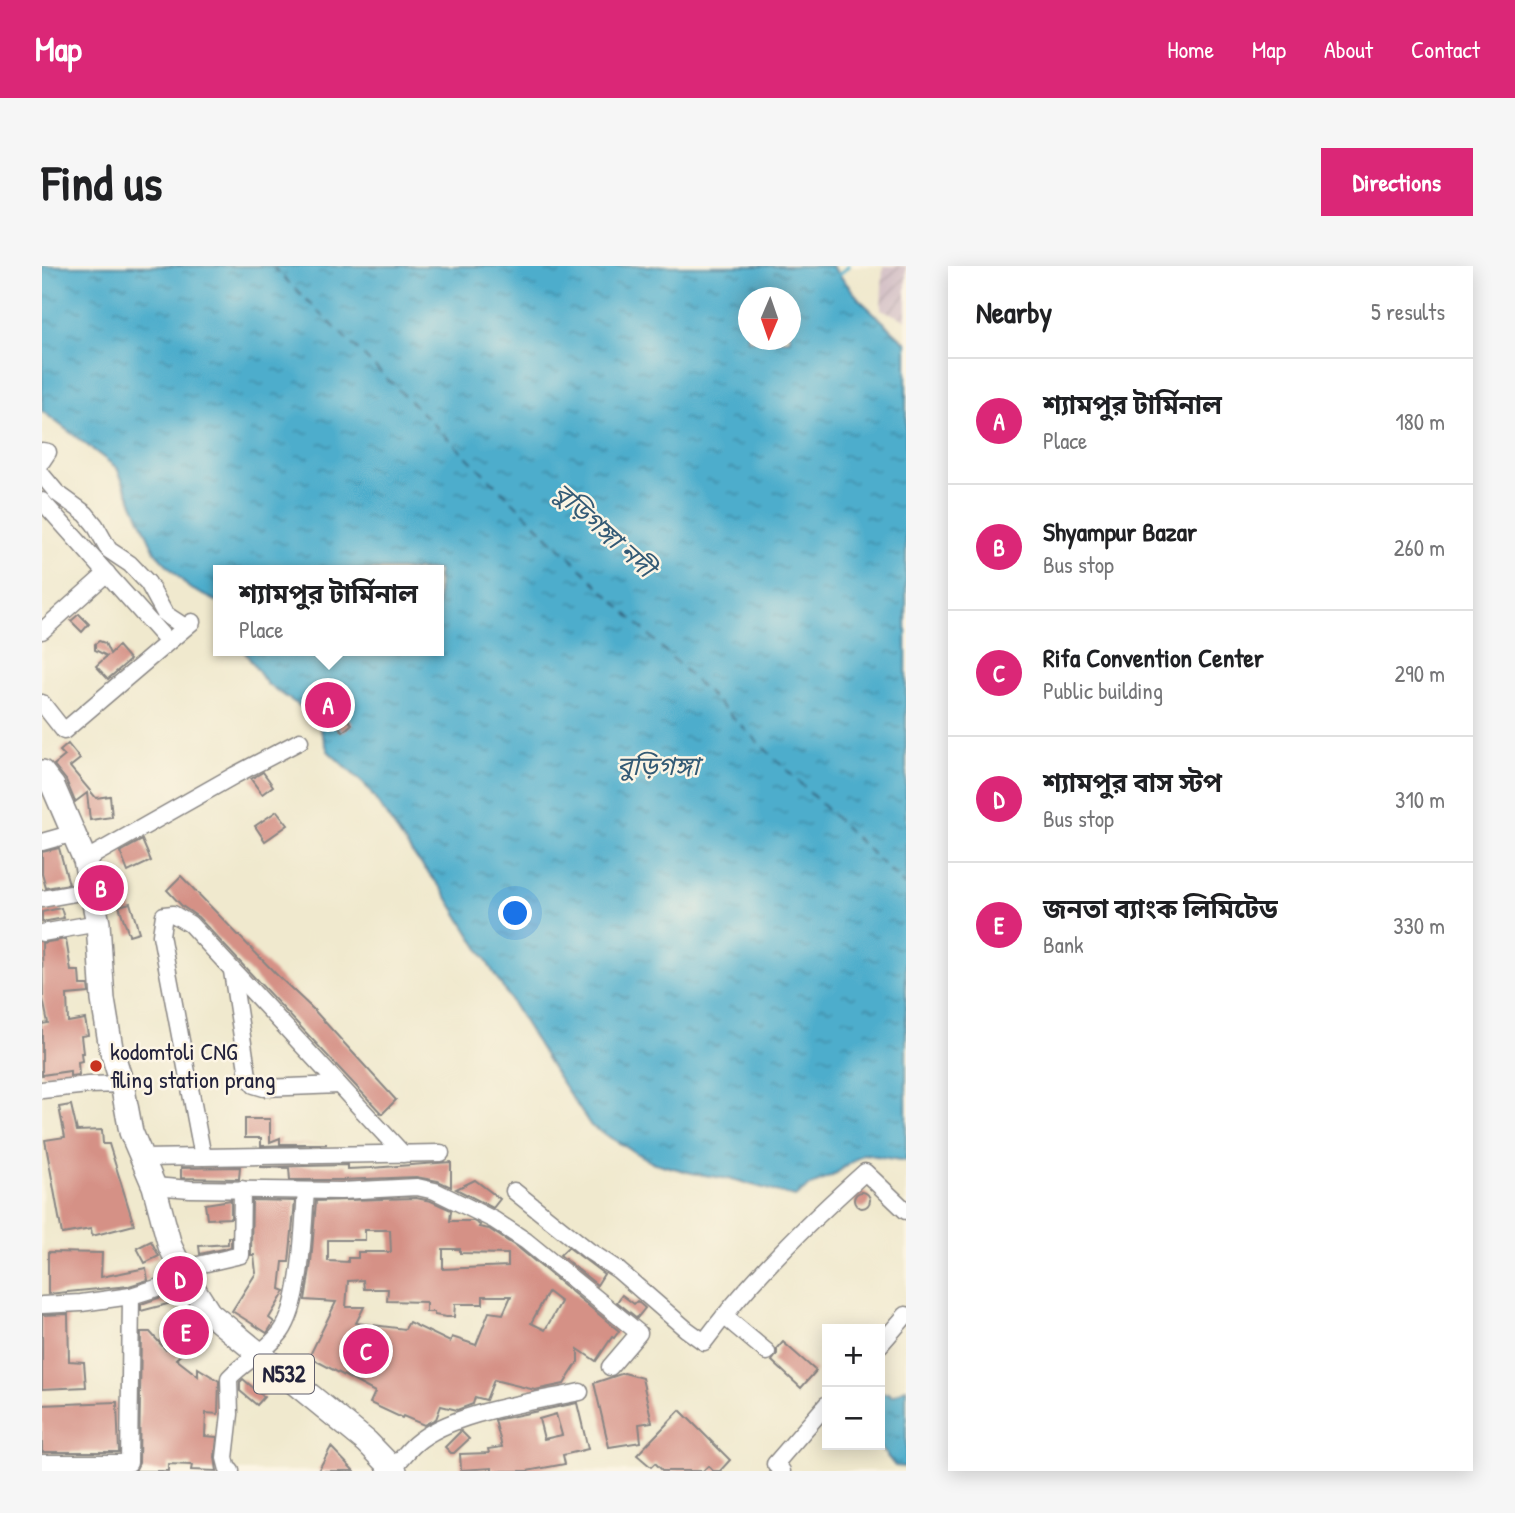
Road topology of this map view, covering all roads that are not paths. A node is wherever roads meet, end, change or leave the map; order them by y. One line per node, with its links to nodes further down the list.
1 (42, 475): 5 (street)
2 (42, 501): 3 (street)
3 (107, 573): 4 (street); 5 (street)
4 (42, 631)
5 (168, 642): 6 (street)
6 (42, 703)
7 (300, 741): 11 (street)
8 (42, 772): 9 (highway, N532)
9 (74, 833): 10 (street); 11 (highway, N532)
10 (42, 842)
11 (85, 860): 12 (highway, N532)
12 (92, 890): 13 (street); 14 (highway, N532)
13 (42, 899)
14 (99, 923): 15 (street); 17 (highway, N532)
15 (42, 933)
16 (232, 971): 18 (street); 18 (street); 22 (street)
17 (122, 1084): 19 (street); 23 (highway, N532)
18 (340, 1085): 21 (street)
19 (42, 1090)
20 (441, 1153): 21 (street)
21 (403, 1154): 22 (street)
22 (203, 1157): 23 (street)
23 (142, 1158): 24 (highway, N532)
24 (154, 1186): 25 (street); 29 (highway, N532)
25 (242, 1189): 26 (street); 29 (street)
26 (306, 1191): 36 (street); 37 (street)
27 (514, 1191): 33 (street)
28 (906, 1211): 33 (street)
29 (181, 1269): 30 (street); 36 (highway, N532)
30 (131, 1296): 31 (street); 41 (street)
31 (42, 1305)
32 (906, 1315): 34 (street)
33 (724, 1316): 35 (street)
34 (885, 1339)
35 (767, 1352)
36 (260, 1355): 42 (highway, N532); 43 (street)
37 (610, 1367)
38 (580, 1392): 42 (street)
39 (822, 1410): 44 (street)
40 (42, 1463): 41 (street)
41 (129, 1467)
42 (394, 1470)
43 (231, 1471)
44 (782, 1471)

